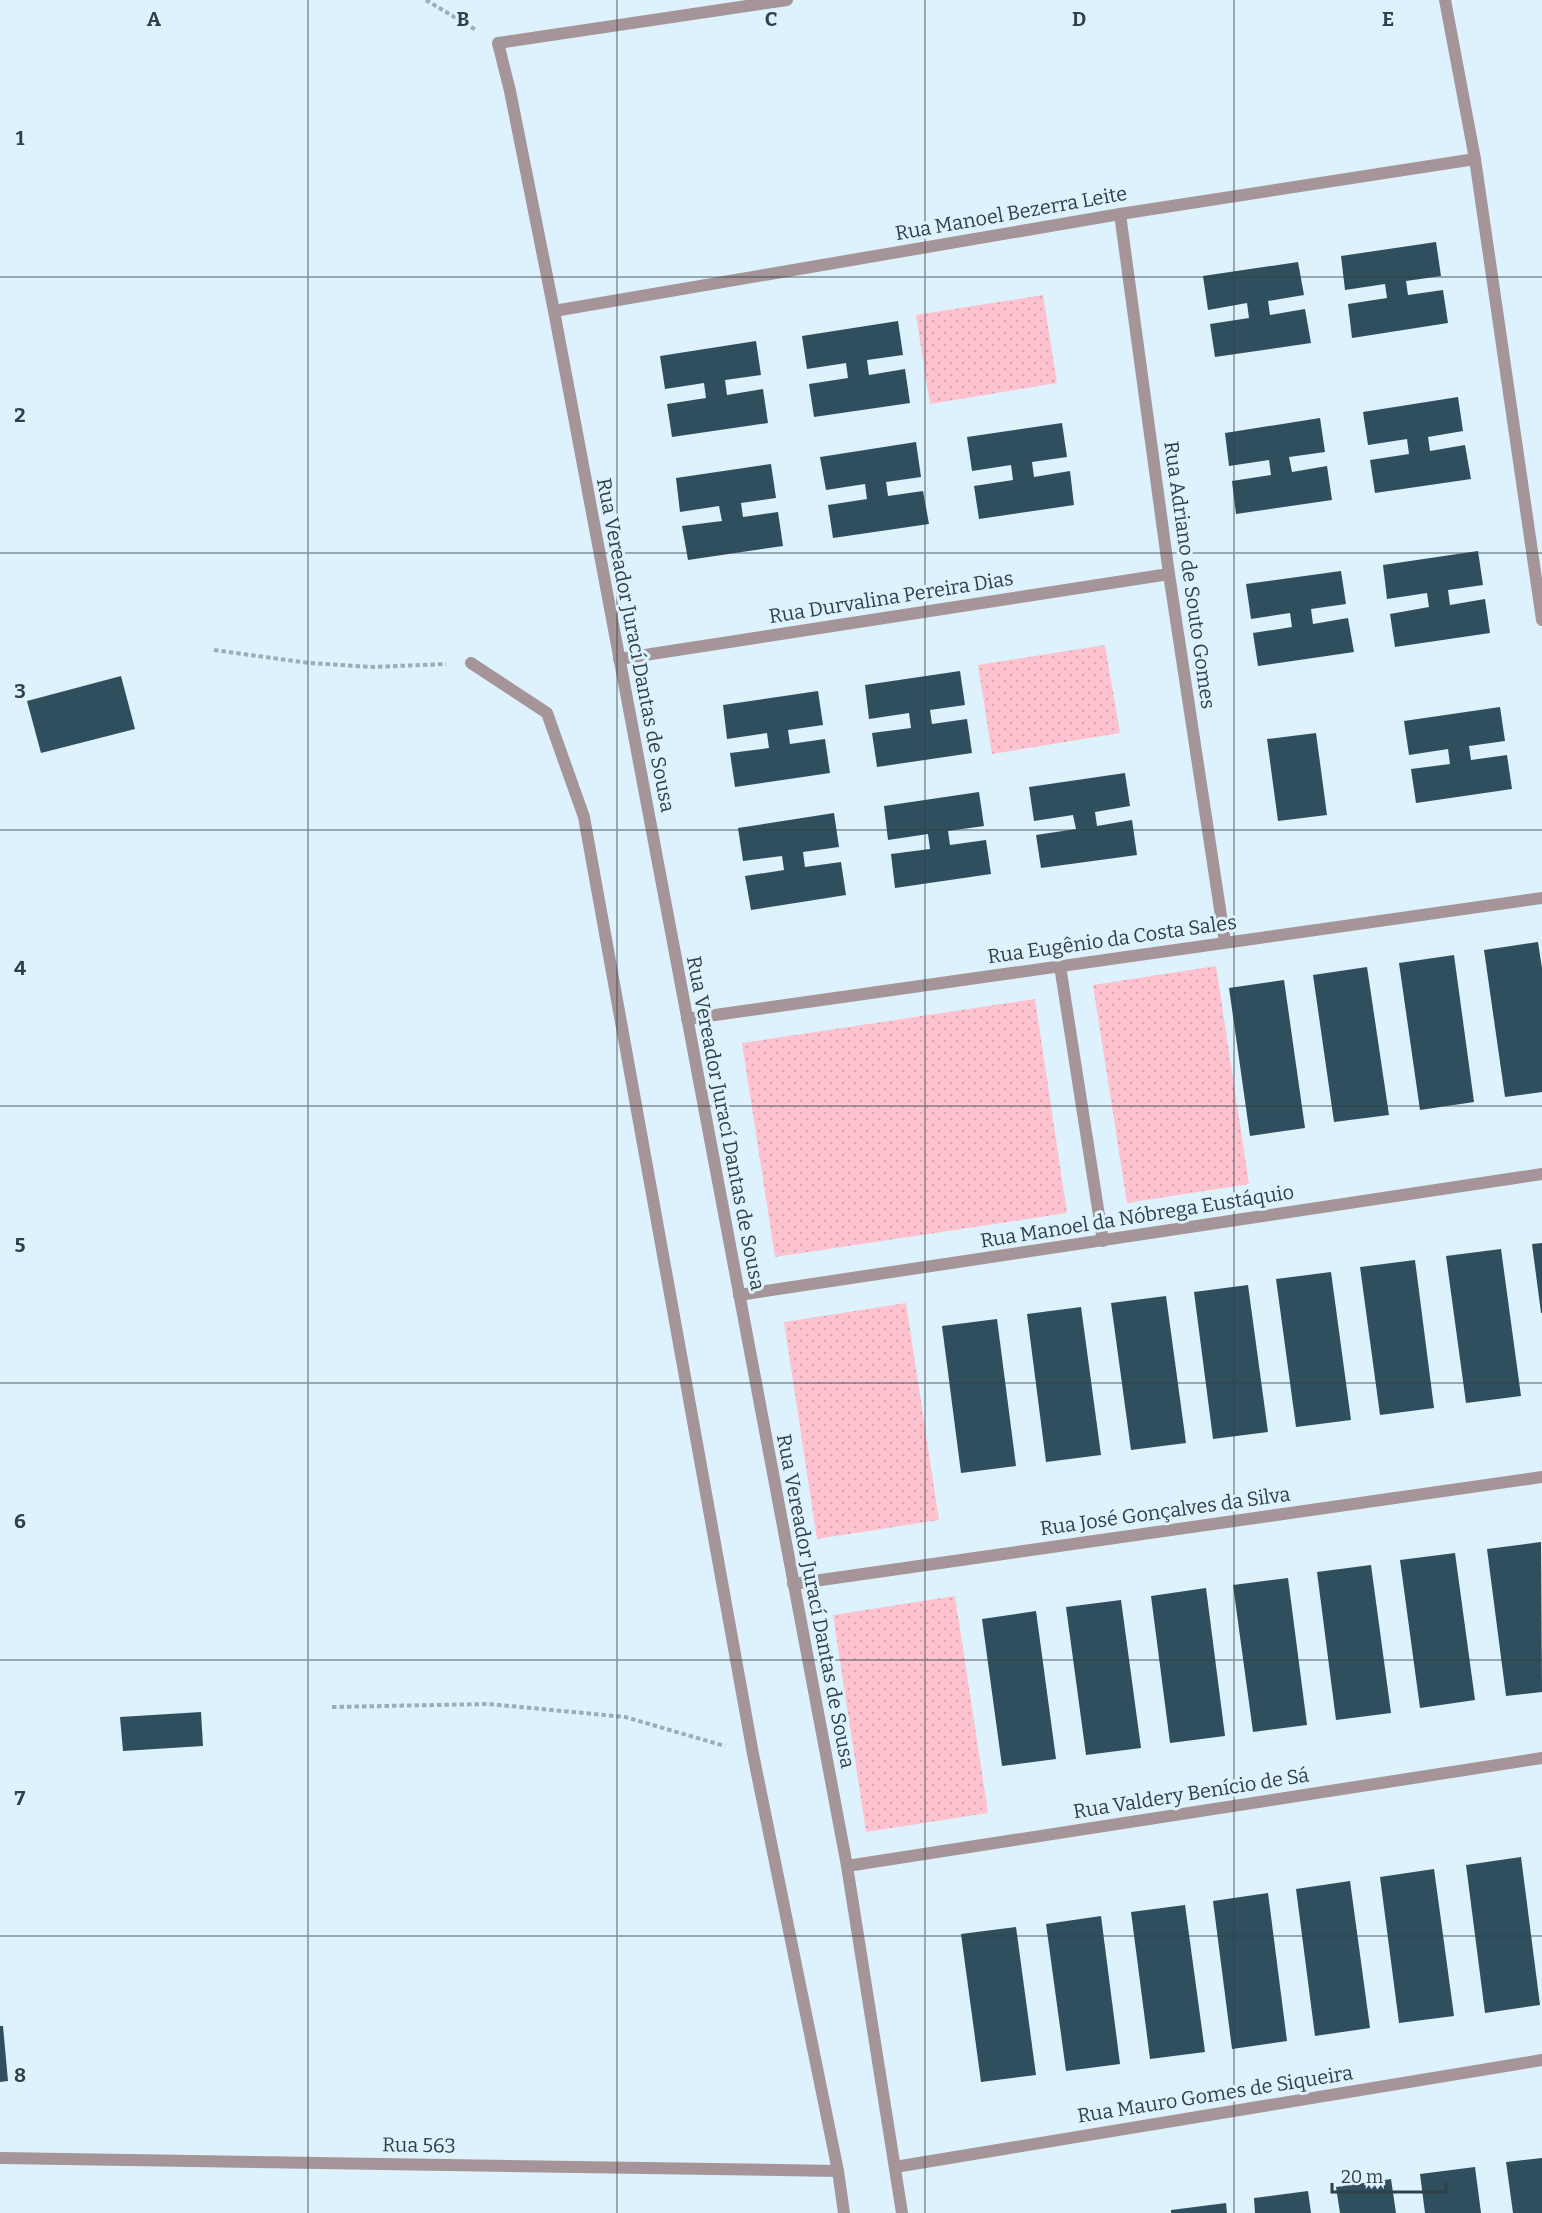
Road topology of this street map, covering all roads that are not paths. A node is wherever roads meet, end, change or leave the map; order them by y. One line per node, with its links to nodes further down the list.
1 (787, 0): 5 (street, Rua Vereador Jurací Dantas de Sousa)
2 (1445, 0): 3 (street)
3 (1475, 159): 4 (street, Rua Manoel Bezerra Leite); 7 (street)
4 (1120, 214): 5 (street, Rua Manoel Bezerra Leite); 6 (street, Rua Adriano de Souto Gomes)
5 (554, 311): 8 (street, Rua Vereador Jurací Dantas de Sousa)
6 (1169, 574): 8 (street, Rua Durvalina Pereira Dias); 11 (street, Rua Adriano de Souto Gomes)
7 (1542, 620)
8 (619, 659): 13 (street, Rua Vereador Jurací Dantas de Sousa)
9 (471, 663): 24 (street)
10 (1542, 898): 11 (street, Rua Eugênio da Costa Sales)
11 (1225, 942): 12 (street, Rua Eugênio da Costa Sales)
12 (1060, 966): 13 (street, Rua Eugênio da Costa Sales); 15 (street)
13 (687, 1019): 16 (street, Rua Vereador Jurací Dantas de Sousa)
14 (1542, 1174): 15 (street, Rua Manoel da Nóbrega Eustáquio)
15 (1103, 1241): 16 (street, Rua Manoel da Nóbrega Eustáquio)
16 (739, 1295): 18 (street, Rua Vereador Jurací Dantas de Sousa)
17 (1542, 1477): 18 (street, Rua José Gonçalves da Silva)
18 (793, 1584): 20 (street, Rua Vereador Jurací Dantas de Sousa)
19 (1542, 1758): 20 (street, Rua Valdery Benício de Sá)
20 (847, 1866): 23 (street, Rua Vereador Jurací Dantas de Sousa)
21 (1542, 2060): 23 (street, Rua Mauro Gomes de Siqueira)
22 (0, 2158): 24 (street, Rua 563)
23 (895, 2167): 26 (street, Rua Vereador Jurací Dantas de Sousa)
24 (838, 2171): 25 (street)
25 (844, 2213)
26 (902, 2213)

